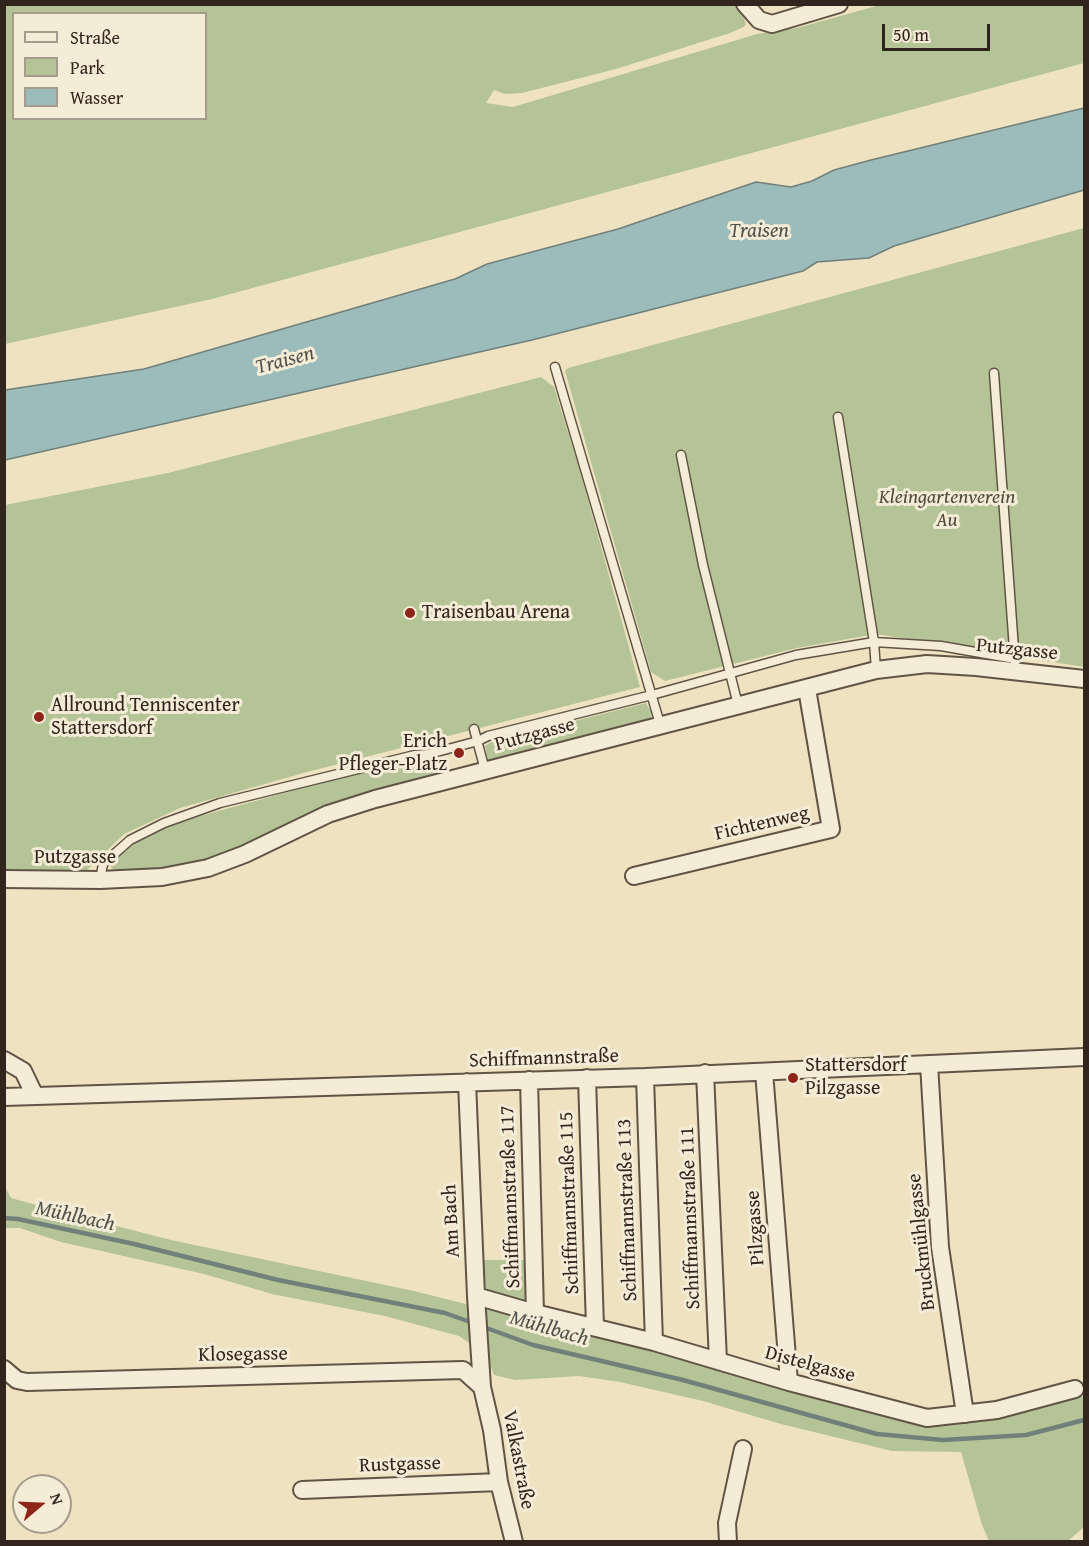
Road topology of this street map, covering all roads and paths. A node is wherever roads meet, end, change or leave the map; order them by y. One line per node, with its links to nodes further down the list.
1 (745, 4): 2 (street)
2 (839, 4)
3 (555, 367): 13 (lane)
4 (994, 373): 8 (lane)
5 (838, 417): 7 (lane)
6 (681, 455): 10 (lane)
7 (874, 642): 8 (lane); 9 (lane); 10 (lane)
8 (1015, 665): 9 (street, Putzgasse); 11 (street, Putzgasse)
9 (876, 670): 12 (street, Putzgasse)
10 (729, 674): 13 (lane); 14 (lane)
11 (1084, 679)
12 (807, 689): 14 (street, Putzgasse); 19 (street, Fichtenweg)
13 (652, 694): 15 (lane); 17 (lane)
14 (738, 705): 15 (street, Putzgasse)
15 (660, 724): 18 (street, Putzgasse)
16 (474, 729): 17 (lane)
17 (478, 741): 18 (lane); 21 (lane)
18 (485, 770): 21 (street, Putzgasse)
19 (634, 876)
20 (4, 879): 21 (street, Putzgasse)
21 (100, 880)
22 (1084, 1057): 24 (street, Schiffmannstraße)
23 (4, 1060): 31 (street)
24 (929, 1064): 25 (street, Schiffmannstraße); 43 (street, Bruckmühlgasse)
25 (764, 1072): 26 (street, Schiffmannstraße); 40 (street, Pilzgasse)
26 (705, 1073): 27 (street, Schiffmannstraße); 38 (street, Schiffmannstraße 111)
27 (645, 1077): 28 (street, Schiffmannstraße); 37 (street, Schiffmannstraße 113)
28 (587, 1078): 29 (street, Schiffmannstraße); 35 (street, Schiffmannstraße 115)
29 (529, 1080): 30 (street, Schiffmannstraße); 34 (street, Schiffmannstraße 117)
30 (467, 1082): 31 (street, Schiffmannstraße); 33 (street, Am Bach)
31 (35, 1096): 32 (street, Schiffmannstraße)
32 (4, 1097)
33 (476, 1303): 34 (street); 36 (street, Am Bach)
34 (535, 1313): 35 (street, Distelgasse)
35 (595, 1327): 37 (street, Distelgasse)
36 (479, 1335): 41 (street, Valkastraße)
37 (654, 1342): 38 (street, Distelgasse)
38 (718, 1360): 40 (street, Distelgasse)
39 (4, 1369): 41 (street, Klosegasse)
40 (789, 1382): 43 (street, Distelgasse)
41 (482, 1387): 45 (street, Valkastraße)
42 (1075, 1389): 43 (street, Distelgasse)
43 (965, 1414)
44 (743, 1449): 48 (street)
45 (499, 1482): 46 (street, Rustgasse); 47 (street, Valkastraße)
46 (302, 1490)
47 (514, 1542)
48 (728, 1542)

